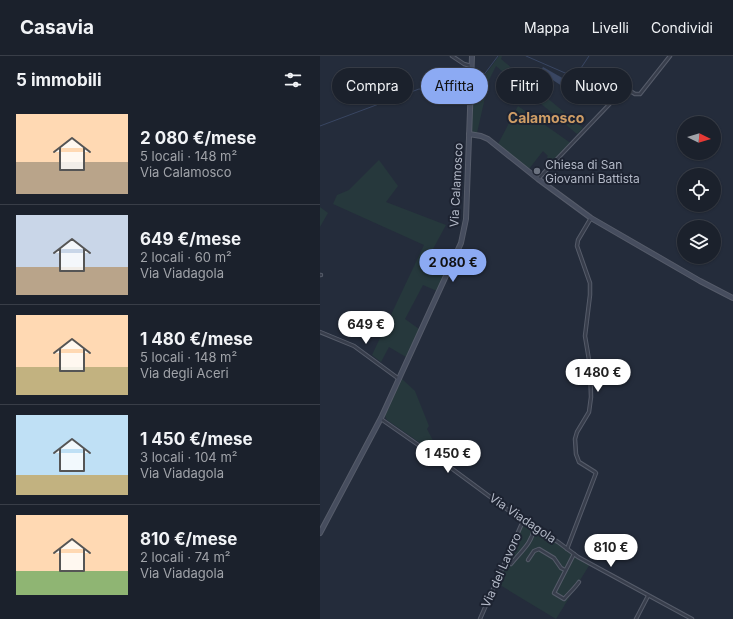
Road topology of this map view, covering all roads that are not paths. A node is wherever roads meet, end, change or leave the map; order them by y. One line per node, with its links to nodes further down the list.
1 (452, 56): 4 (street)
2 (472, 56): 4 (street, Via Calamosco)
3 (670, 56): 6 (street)
4 (471, 66): 5 (street, Via Calamosco)
5 (469, 134): 6 (street); 10 (street, Via Calamosco)
6 (538, 179): 7 (street)
7 (591, 218): 8 (street); 15 (street)
8 (733, 298)
9 (320, 332): 10 (street)
10 (399, 379): 11 (street, Via Calamosco)
11 (381, 418): 12 (street, Via Viadagola); 14 (street, Via Calamosco)
12 (523, 521): 13 (street, Via Viadagola); 22 (street, Via del Lavoro)
13 (534, 528): 15 (street, Via Viadagola); 18 (street)
14 (320, 534)
15 (568, 549): 16 (street, Via Viadagola)
16 (574, 554): 19 (street); 21 (street, Via Viadagola)
17 (528, 560): 19 (street)
18 (511, 564)
19 (565, 570): 20 (street)
20 (579, 582)
21 (648, 596): 23 (street); 24 (street, Via Viadagola)
22 (480, 619)
23 (636, 619)
24 (692, 619)

